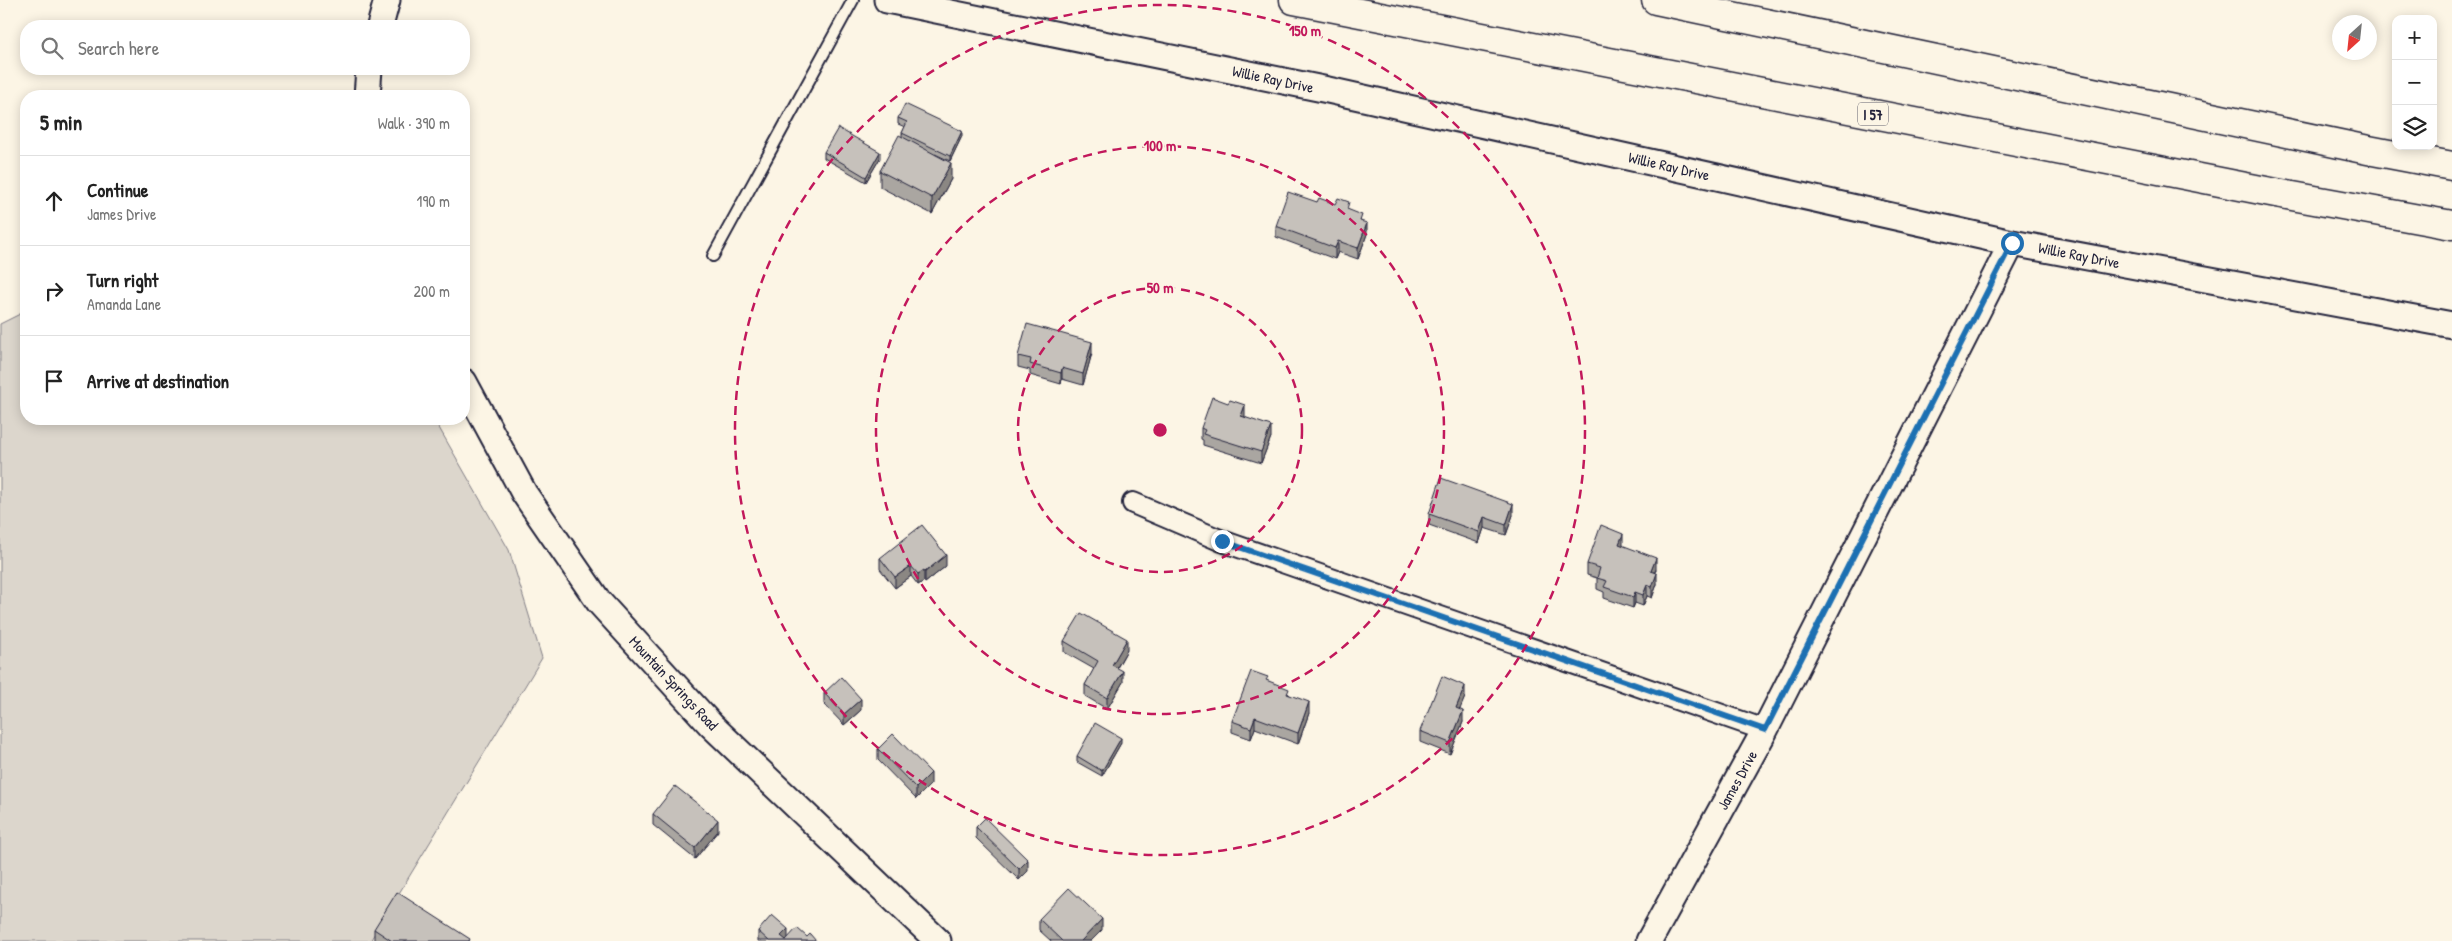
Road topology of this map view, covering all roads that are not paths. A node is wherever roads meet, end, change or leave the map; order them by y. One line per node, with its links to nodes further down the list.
1 (387, 0): 6 (street)
2 (854, 0): 12 (lane)
3 (887, 0): 11 (street, Willie Ray Drive)
4 (1294, 0): 10 (highway, I 57)
5 (1656, 0): 9 (highway)
6 (382, 20)
7 (369, 75): 8 (street)
8 (367, 90)
9 (2452, 166)
10 (2452, 225)
11 (2012, 243): 13 (street, Willie Ray Drive); 16 (street, James Drive)
12 (714, 256)
13 (2452, 325)
14 (470, 393): 17 (street, Mountain Springs Road)
15 (1133, 503): 16 (street)
16 (1765, 730): 18 (street, James Drive)
17 (938, 941)
18 (1649, 941)

